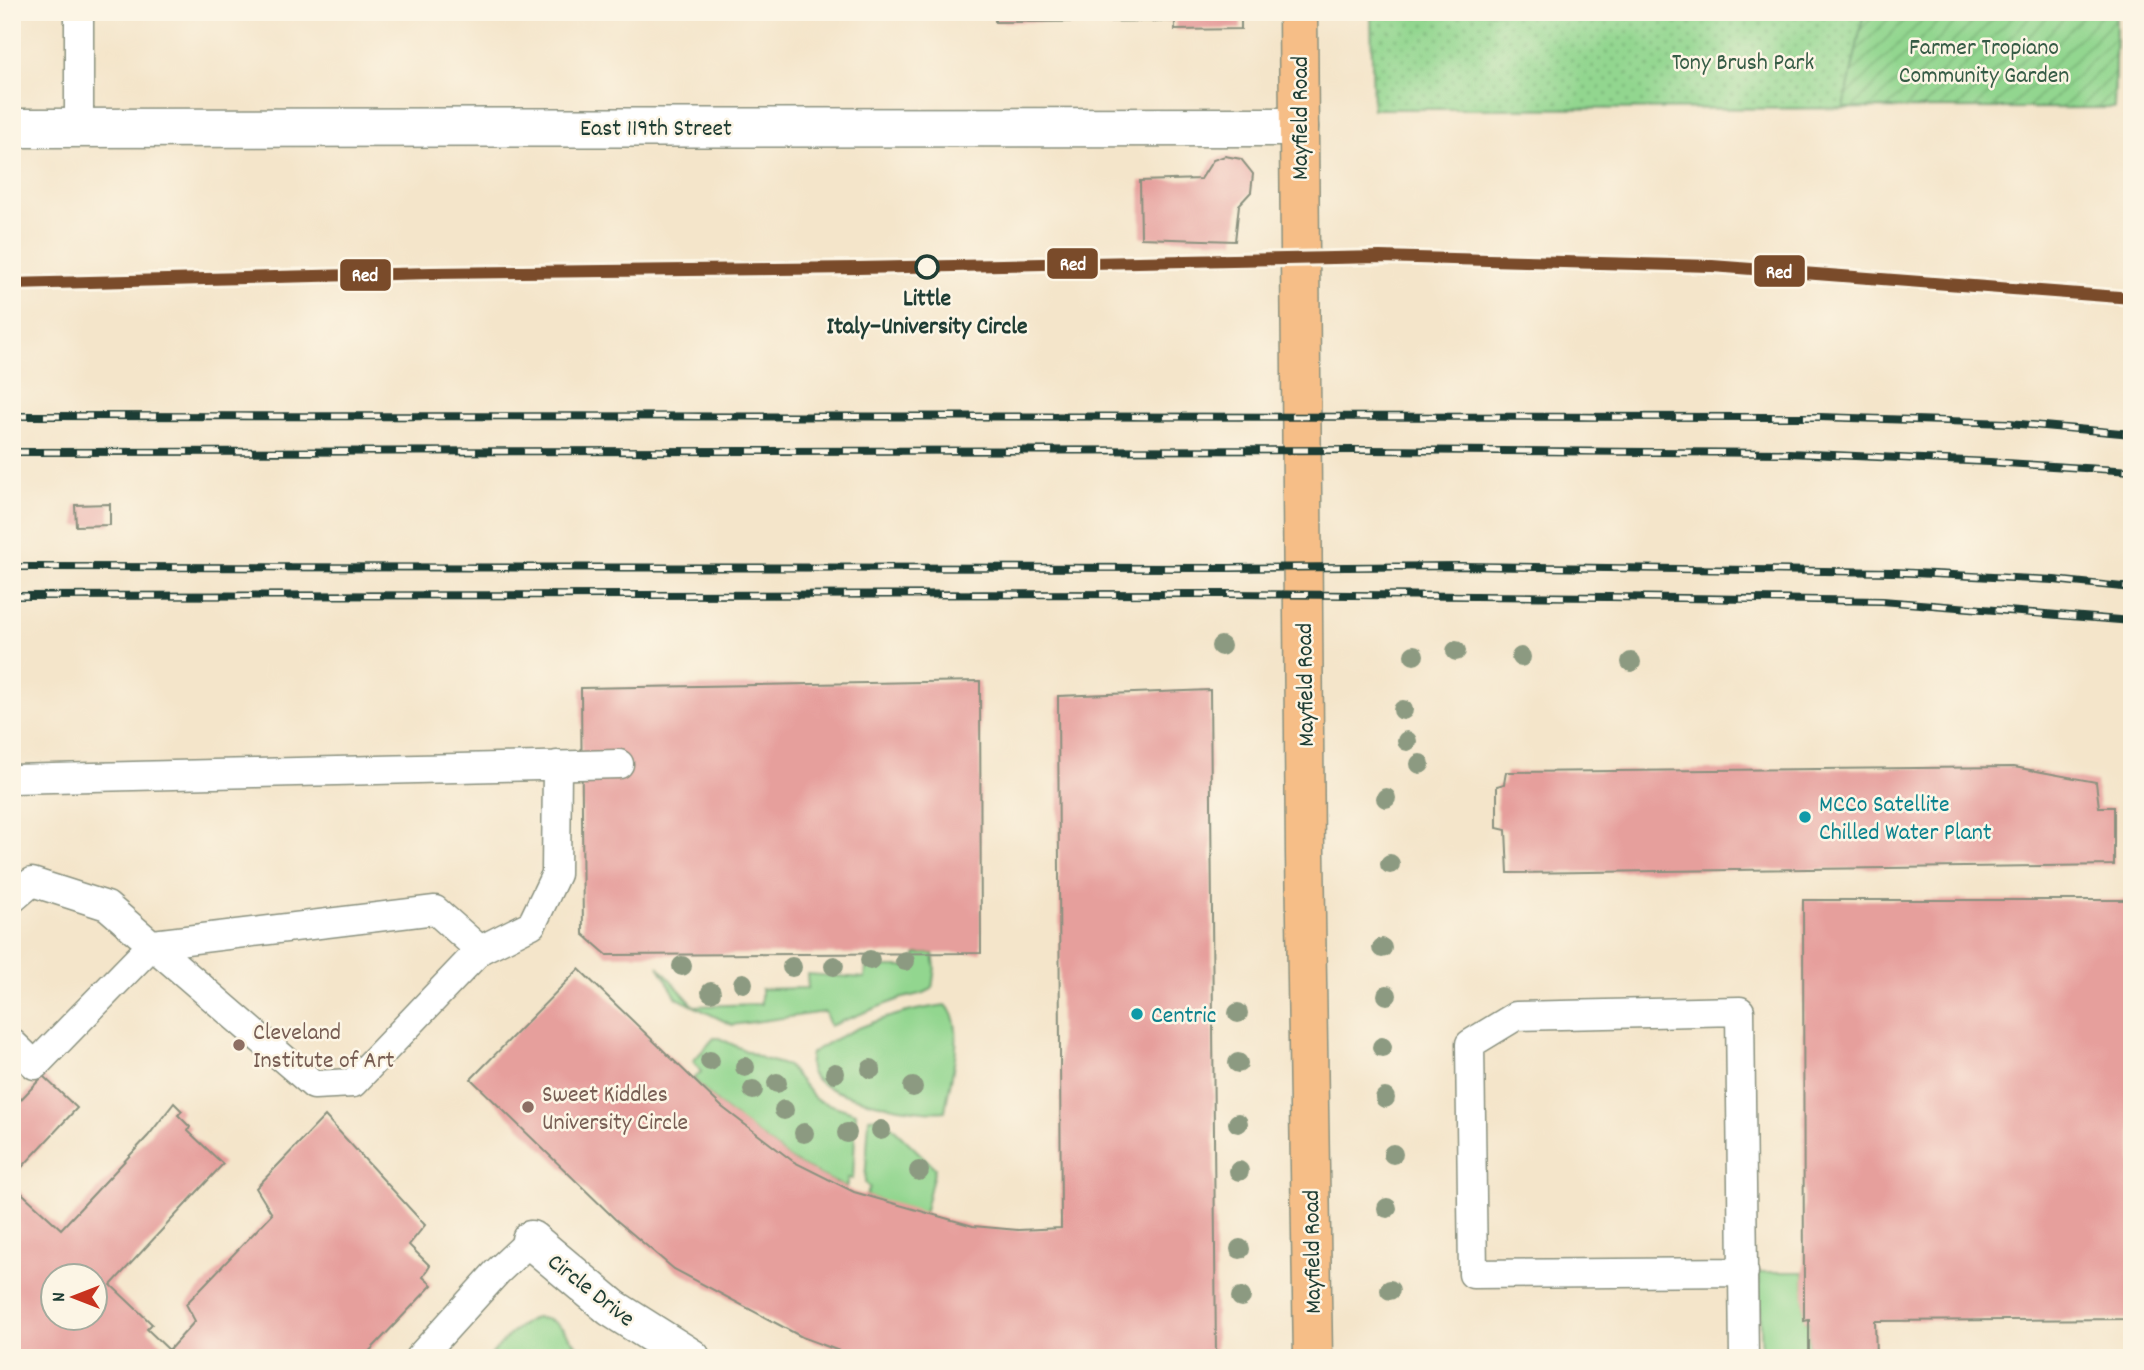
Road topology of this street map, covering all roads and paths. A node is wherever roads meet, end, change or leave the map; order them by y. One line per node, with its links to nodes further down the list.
1 (79, 12): 5 (lane)
2 (1298, 12): 3 (main road, Mayfield Road)
3 (1299, 127): 5 (street, East 119th Street); 17 (main road, Mayfield Road)
4 (12, 128): 5 (street, East 119th Street)
5 (79, 128)
6 (619, 764): 7 (lane)
7 (557, 765): 8 (lane); 11 (lane)
8 (12, 779)
9 (12, 900): 10 (lane)
10 (153, 944): 11 (lane); 11 (lane); 12 (lane)
11 (480, 950)
12 (12, 1043)
13 (531, 1240): 15 (lane); 16 (street, Circle Drive)
14 (1744, 1272): 14 (lane); 18 (lane)
15 (419, 1358)
16 (691, 1358)
17 (1313, 1358)
18 (1744, 1358)

